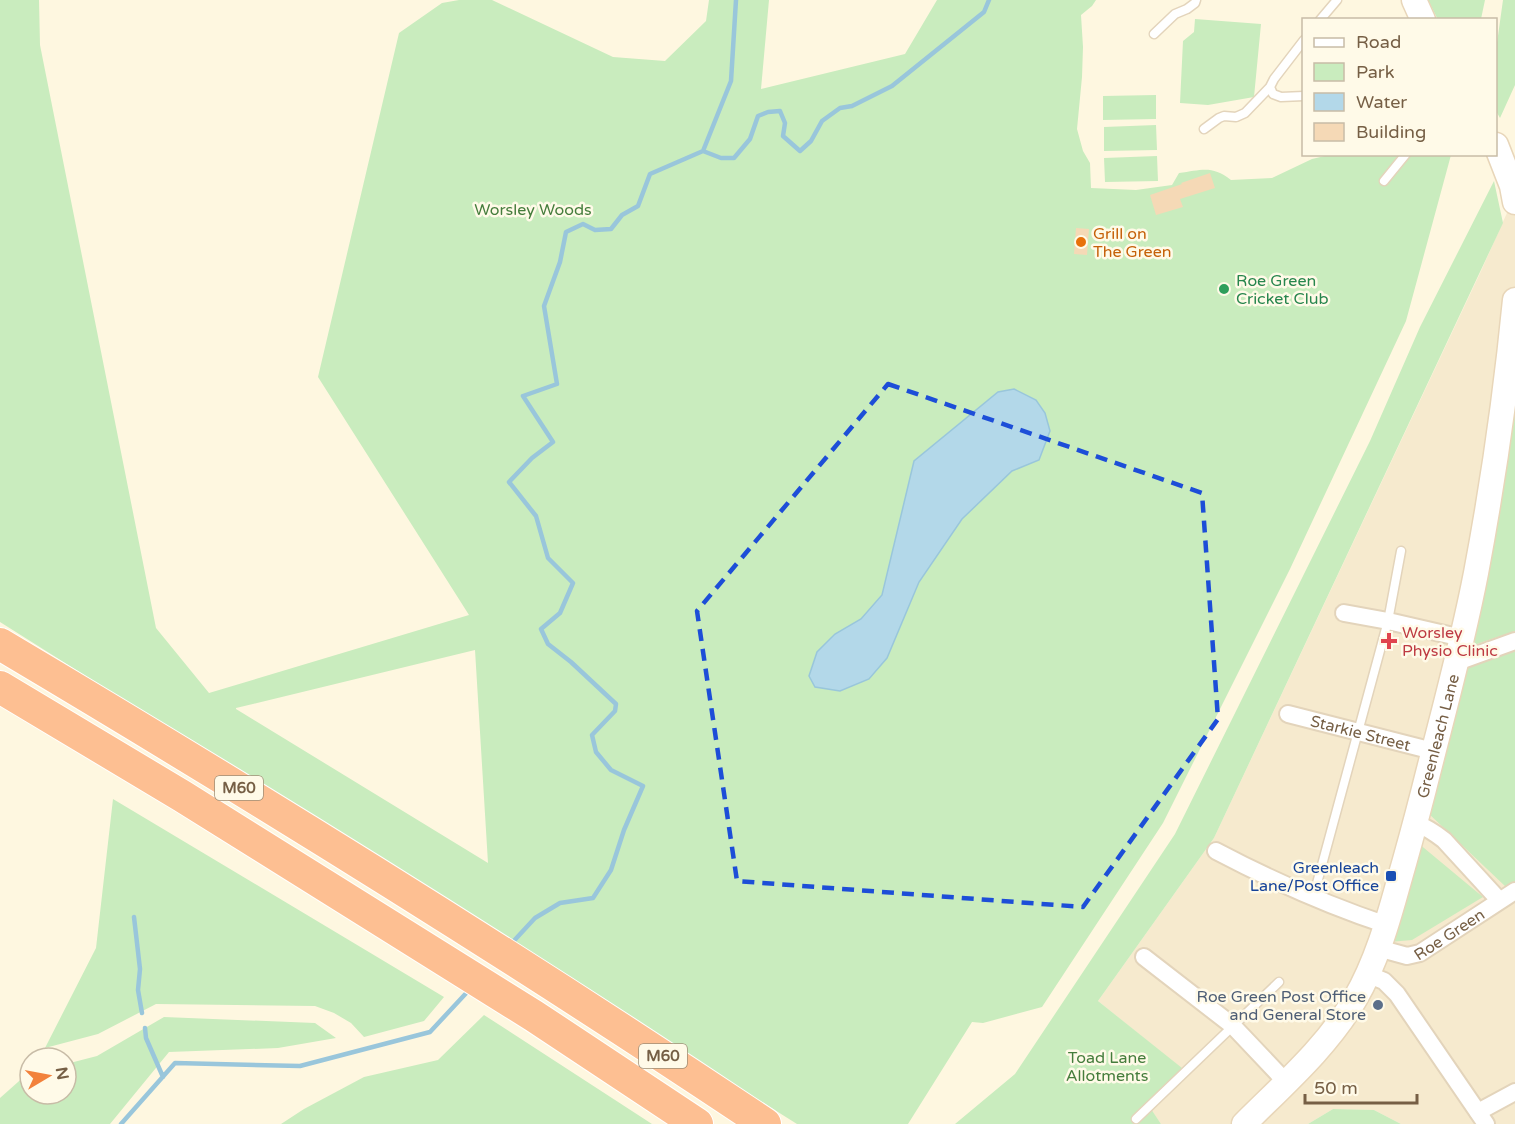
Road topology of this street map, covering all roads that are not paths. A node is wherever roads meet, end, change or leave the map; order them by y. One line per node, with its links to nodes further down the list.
1 (1196, 0): 6 (lane)
2 (1337, 0): 4 (lane)
3 (1414, 0): 5 (street)
4 (1322, 18)
5 (1422, 18)
6 (1155, 34)
7 (1302, 43): 8 (lane)
8 (1270, 87): 9 (lane); 10 (lane)
9 (1302, 96)
10 (1204, 129)
11 (1497, 148): 14 (street)
12 (1404, 156): 13 (lane)
13 (1384, 181)
14 (1513, 194)
15 (1515, 300): 19 (street, Greenleach Lane)
16 (1401, 551): 18 (lane)
17 (1344, 613): 18 (street)
18 (1388, 621): 19 (street); 26 (lane)
19 (1462, 638): 22 (street, Greenleach Lane)
20 (1515, 641): 22 (street)
21 (0, 644): 45 (highway, M60)
22 (1456, 662): 27 (street, Greenleach Lane)
23 (0, 687): 28 (highway, M60)
24 (0, 712): 28 (highway, M60)
25 (1288, 714): 26 (street, Starkie Street)
26 (1358, 732): 27 (street, Starkie Street); 32 (lane)
27 (1433, 751): 29 (street, Greenleach Lane)
28 (182, 796): 44 (highway, M60)
29 (1415, 823): 33 (street); 34 (street, Greenleach Lane)
30 (1216, 851): 32 (street)
31 (1515, 891): 33 (street, Roe Green)
32 (1313, 898): 34 (street)
33 (1499, 900): 35 (street, Roe Green)
34 (1387, 925): 35 (street, Greenleach Lane)
35 (1378, 948): 37 (street, Greenleach Lane)
36 (1144, 957): 39 (street)
37 (1367, 974): 40 (street, Greenleach Lane); 42 (street)
38 (1279, 982): 39 (lane)
39 (1233, 1026): 40 (street); 43 (lane)
40 (1286, 1082): 46 (street, Greenleach Lane)
41 (1515, 1092): 42 (street)
42 (1482, 1118)
43 (1136, 1119)
44 (697, 1124)
45 (765, 1124)
46 (1244, 1124)

